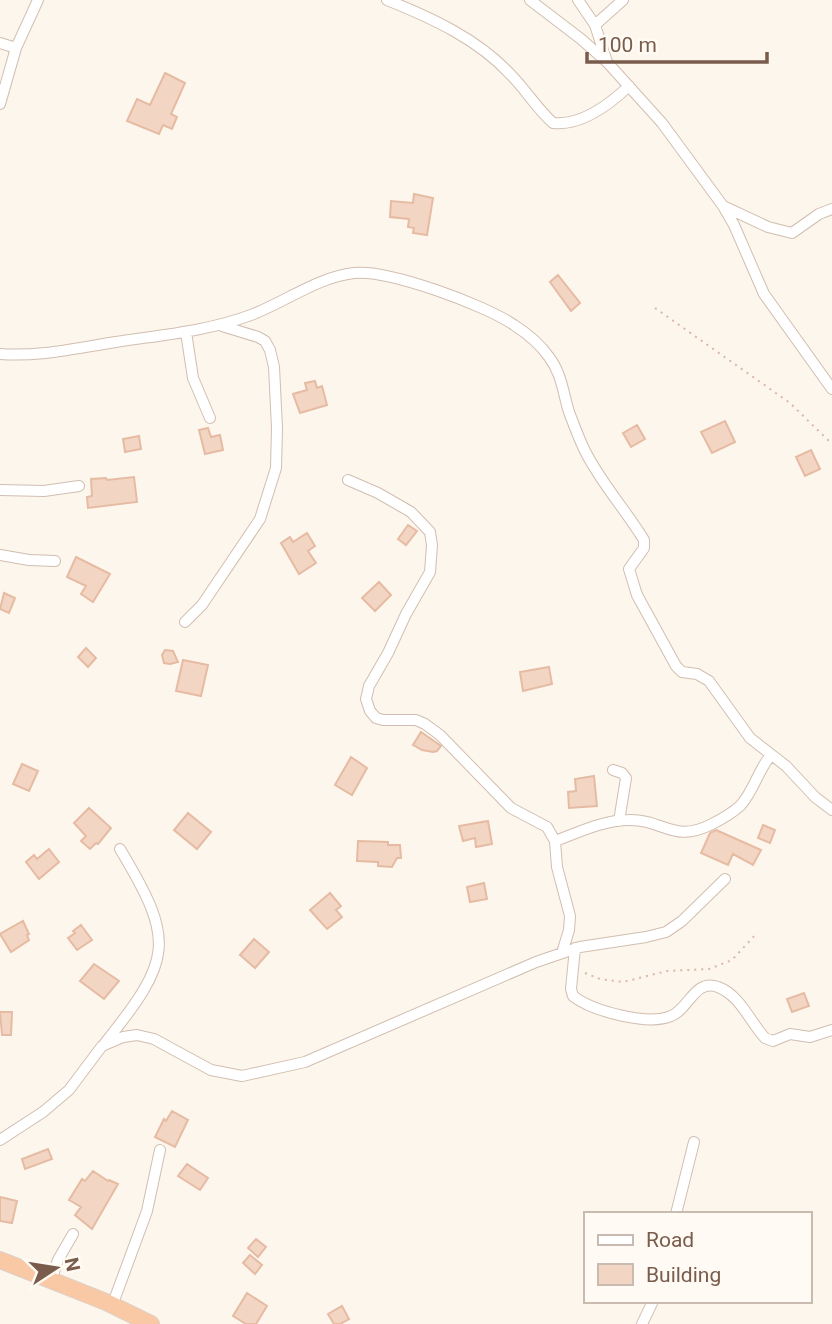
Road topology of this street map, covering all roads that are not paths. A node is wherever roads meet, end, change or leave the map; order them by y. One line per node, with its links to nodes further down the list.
1 (38, 0): 8 (street)
2 (387, 0): 10 (street)
3 (530, 0): 9 (street)
4 (578, 0): 6 (street)
5 (623, 0): 6 (street)
6 (595, 25): 9 (street)
7 (0, 43): 8 (street)
8 (16, 48): 11 (street)
9 (607, 62): 10 (street)
10 (629, 86): 12 (street)
11 (0, 104)
12 (723, 206): 13 (street); 17 (street)
13 (832, 209)
14 (218, 324): 15 (street); 24 (street); 25 (street)
15 (186, 332): 16 (street); 18 (street)
16 (0, 354)
17 (832, 390)
18 (210, 418)
19 (348, 480): 29 (street)
20 (79, 486): 21 (street)
21 (0, 490)
22 (0, 555): 23 (street)
23 (55, 561)
24 (185, 622)
25 (771, 755): 27 (street); 28 (street)
26 (612, 770): 28 (street)
27 (832, 810)
28 (619, 821): 29 (street)
29 (555, 841): 33 (street)
30 (120, 849): 36 (street)
31 (725, 879): 32 (street)
32 (575, 948): 33 (street); 34 (street)
33 (562, 953): 36 (street)
34 (828, 1032): 35 (street)
35 (832, 1041)
36 (102, 1046): 37 (street)
37 (0, 1140)
38 (694, 1142): 40 (street)
39 (160, 1150): 45 (street)
40 (676, 1212)
41 (73, 1234): 43 (street)
42 (0, 1260): 43 (highway)
43 (51, 1280): 45 (highway)
44 (652, 1303): 47 (street)
45 (112, 1306): 46 (highway)
46 (151, 1324)
47 (642, 1324)

